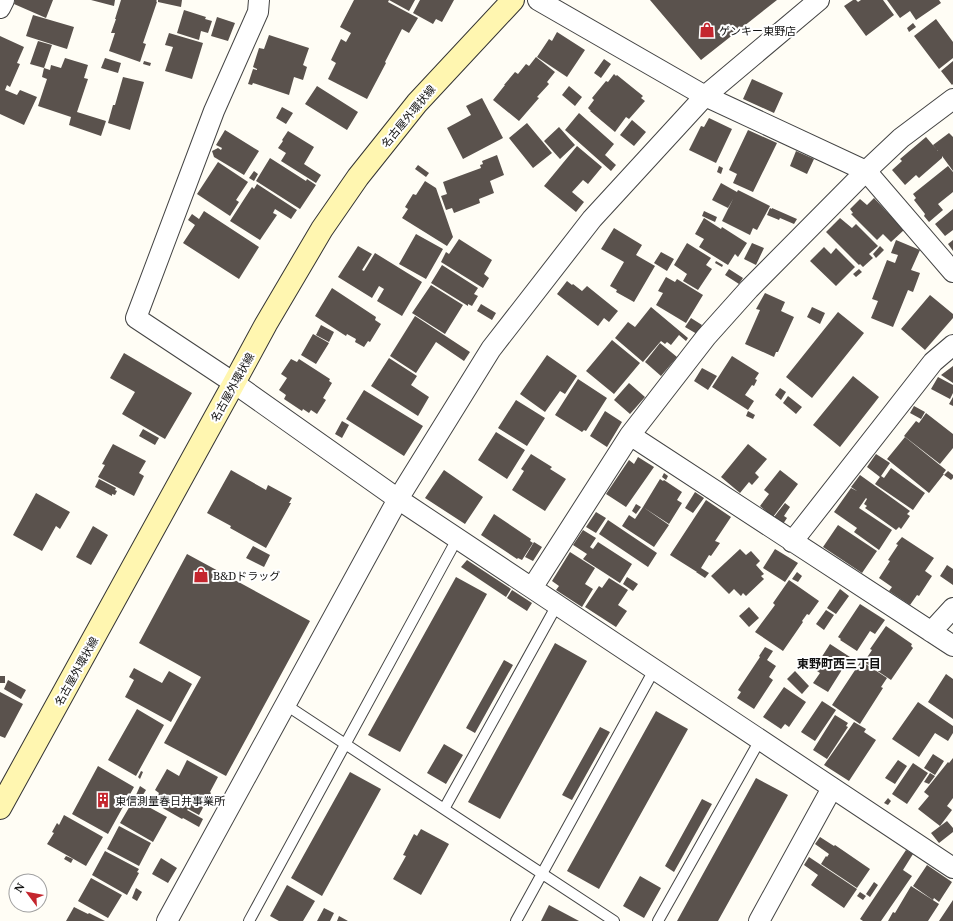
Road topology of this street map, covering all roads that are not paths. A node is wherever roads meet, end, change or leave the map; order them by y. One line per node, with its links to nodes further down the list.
1 (4, 0): 6 (street)
2 (260, 0): 12 (street)
3 (512, 0): 12 (main road, 名古屋外環状線)
4 (538, 0): 7 (street)
5 (819, 0): 7 (street)
6 (0, 8)
7 (705, 96): 9 (street); 14 (street)
8 (953, 98): 9 (street)
9 (866, 171): 10 (street); 13 (street)
10 (953, 272)
11 (953, 345): 16 (street)
12 (234, 383): 14 (street); 26 (main road, 名古屋外環状線)
13 (630, 435): 16 (street); 17 (street)
14 (398, 499): 15 (street); 23 (street)
15 (457, 539): 17 (street); 25 (lane)
16 (792, 542): 20 (street)
17 (532, 588): 18 (street)
18 (557, 605): 22 (street); 29 (lane)
19 (953, 608): 20 (street)
20 (931, 632): 21 (street)
21 (953, 646)
22 (654, 670): 24 (street); 31 (lane)
23 (286, 705): 25 (lane); 32 (street)
24 (760, 740): 27 (street); 36 (lane)
25 (345, 744): 29 (lane); 33 (lane)
26 (5, 786): 28 (main road, 名古屋外環状線)
27 (832, 788): 30 (street); 37 (street)
28 (0, 808)
29 (444, 809): 31 (lane)
30 (953, 868)
31 (542, 874): 34 (lane); 35 (lane)
32 (168, 921)
33 (249, 921)
34 (516, 921)
35 (614, 921)
36 (658, 921)
37 (759, 921)

